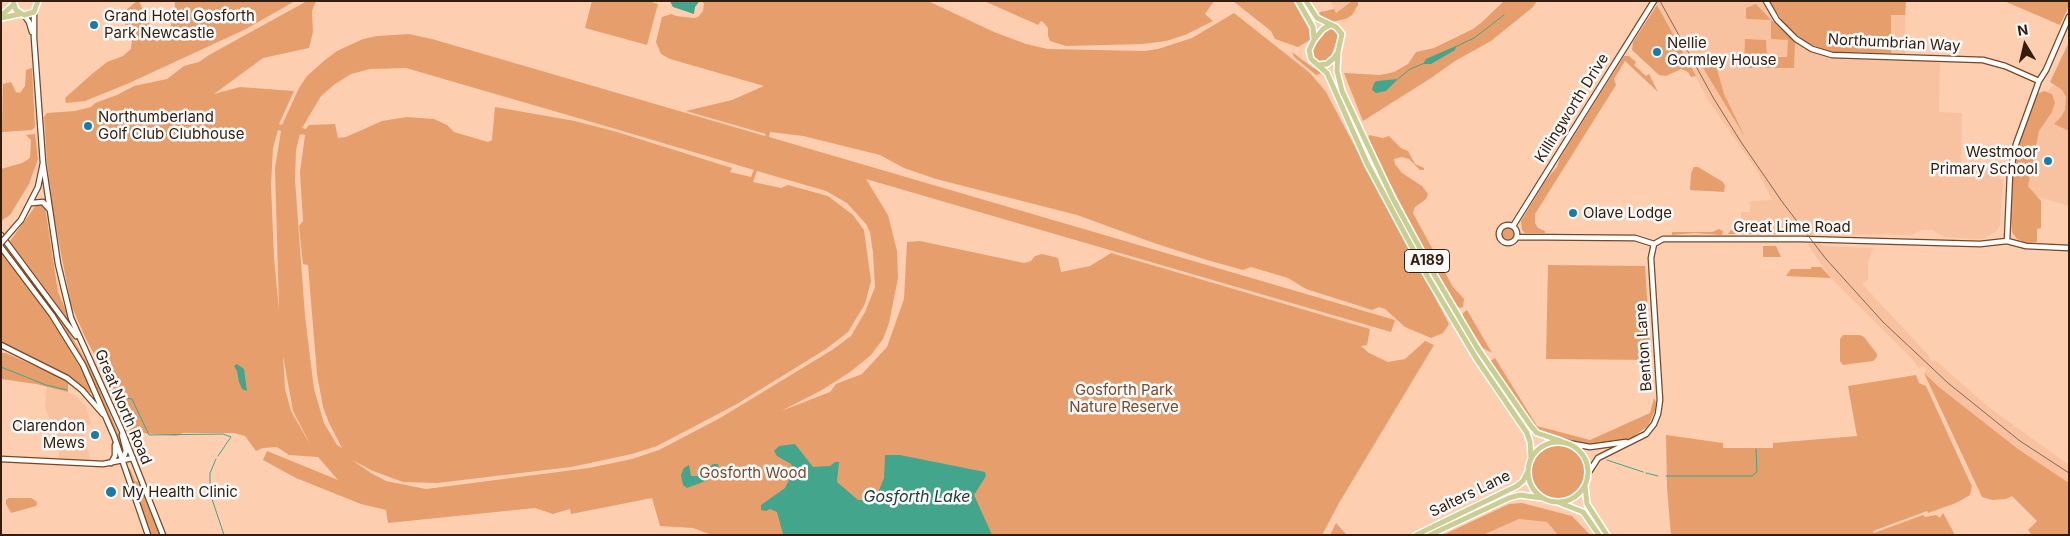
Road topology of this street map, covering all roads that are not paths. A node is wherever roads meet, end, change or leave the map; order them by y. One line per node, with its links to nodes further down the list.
1 (38, 1): 7 (main road)
2 (1298, 1): 13 (main road)
3 (1306, 1): 11 (main road)
4 (1766, 1): 16 (main road, Northumbrian Way)
5 (1653, 2): 20 (main road, Killingworth Drive)
6 (13, 3): 8 (main road); 9 (main road)
7 (34, 12): 8 (main road); 12 (main road)
8 (22, 15): 9 (main road); 12 (main road)
9 (1, 17)
10 (2069, 17): 16 (main road)
11 (1330, 25): 13 (main road); 14 (main road)
12 (34, 38): 17 (main road)
13 (1314, 40): 15 (main road)
14 (1338, 52): 15 (main road); 34 (main road, A189)
15 (1317, 65): 37 (main road, A189)
16 (2039, 81): 23 (main road)
17 (43, 163): 18 (main road); 19 (main road, Great North Road)
18 (30, 204): 19 (main road); 24 (main road, bridge)
19 (51, 212): 29 (main road, Great North Road)
20 (1513, 226): 22 (main road); 22 (main road)
21 (1, 235): 29 (main road, Great North Road)
22 (1517, 236): 25 (main road, Great Lime Road)
23 (2007, 241): 25 (main road, Great Lime Road); 27 (main road, Great Lime Road)
24 (1, 243)
25 (1654, 244): 33 (main road, Benton Lane)
26 (1, 247): 30 (main road, Great North Road)
27 (2069, 248)
28 (1, 345): 30 (main road, Great North Road)
29 (82, 345): 31 (main road, Great North Road)
30 (107, 419): 32 (main road, Great North Road)
31 (122, 431): 36 (main road, Great North Road); 39 (main road)
32 (114, 436): 39 (main road, Great North Road); 40 (main road)
33 (1637, 439): 35 (main road); 42 (main road, Benton Lane)
34 (1561, 441): 35 (main road, A189); 37 (main road)
35 (1568, 443): 42 (main road, A189)
36 (133, 458): 39 (main road); 47 (main road, Great North Road)
37 (1531, 458): 41 (main road, A189)
38 (1, 459): 40 (main road)
39 (122, 459): 40 (main road); 46 (main road, Great North Road)
40 (111, 463)
41 (1528, 469): 44 (main road); 48 (main road, Salters Lane / A189)
42 (1589, 472): 43 (main road)
43 (1585, 485): 45 (main road); 51 (main road)
44 (1545, 499): 45 (main road); 49 (main road, Salters Lane)
45 (1555, 502): 50 (main road)
46 (148, 535)
47 (163, 535)
48 (1416, 535)
49 (1430, 535)
50 (1599, 535)
51 (1607, 535)

